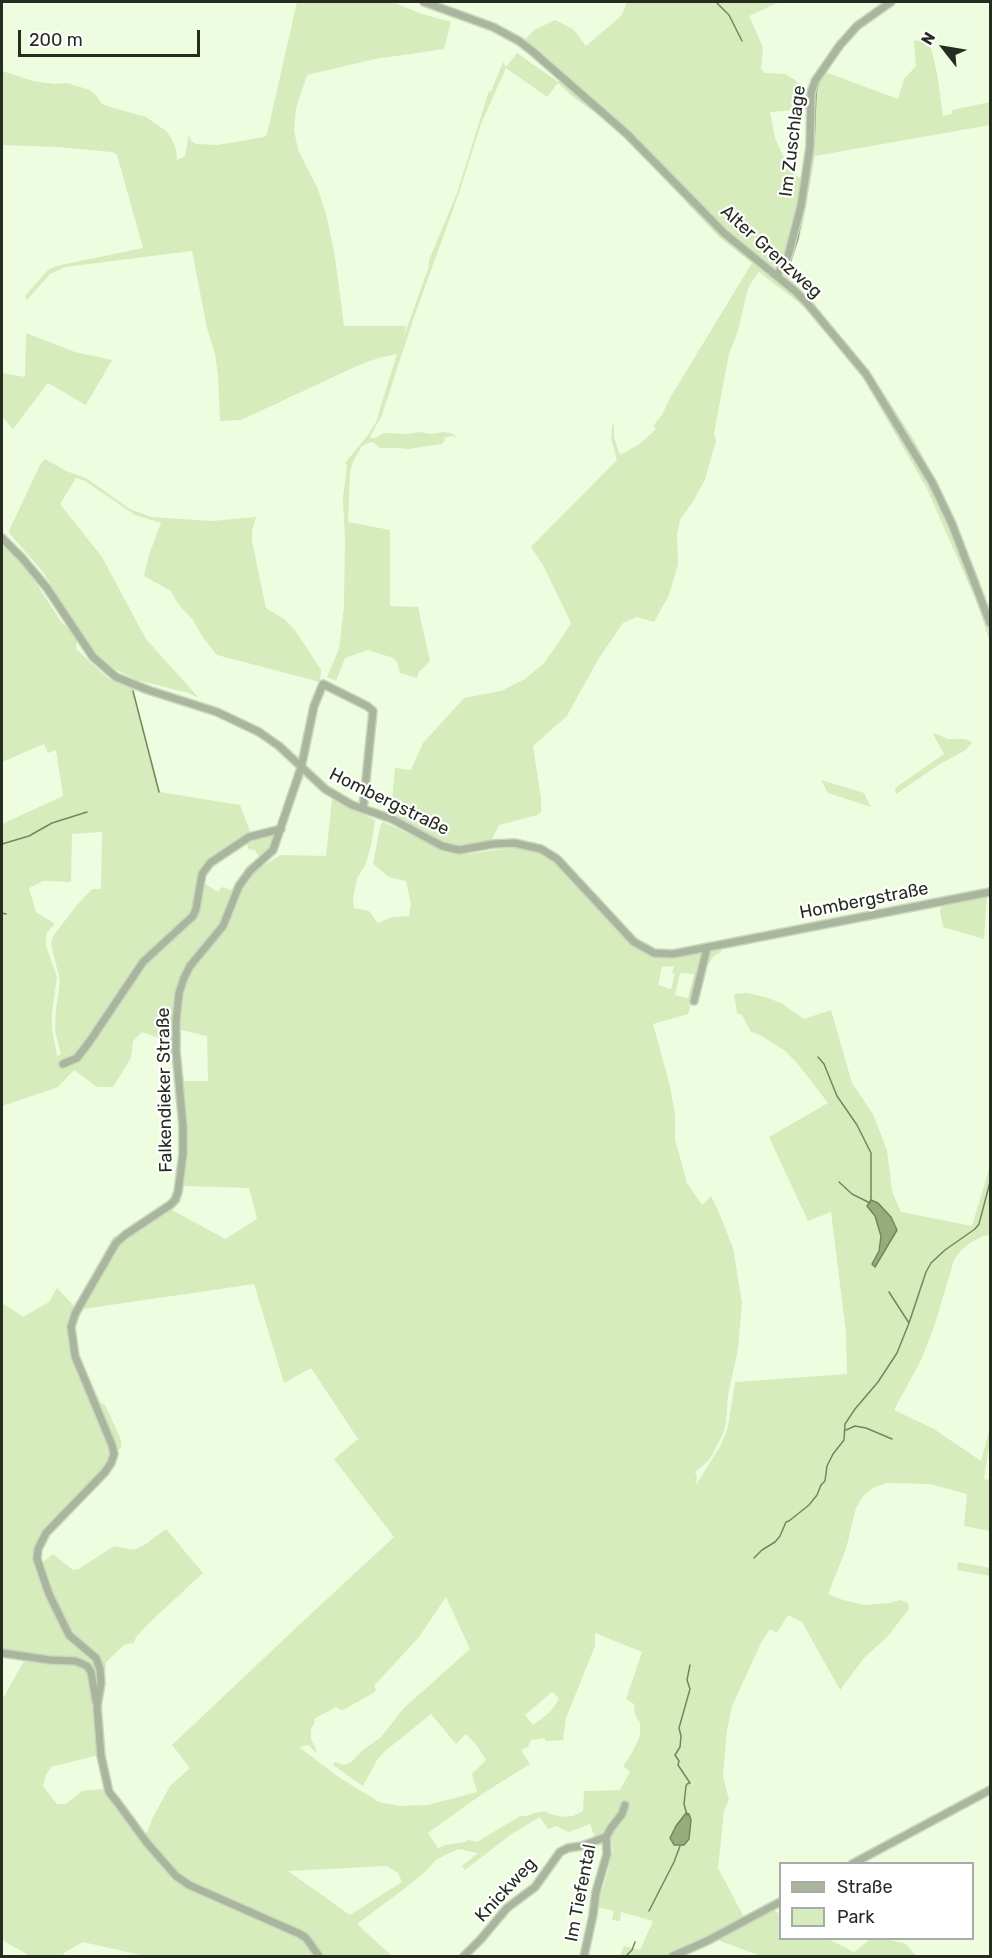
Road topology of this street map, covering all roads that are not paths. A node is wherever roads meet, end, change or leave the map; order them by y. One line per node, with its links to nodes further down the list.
1 (424, 2): 3 (street, Alter Grenzweg)
2 (891, 2): 3 (street, Im Zuschlage)
3 (777, 275): 5 (street, Alter Grenzweg)
4 (2, 538): 6 (street, Hombergstraße)
5 (990, 623)
6 (301, 768): 7 (street, Hombergstraße); 7 (street, Falkendieker Straße); 8 (street, Falkendieker Straße)
7 (363, 809): 10 (street, Hombergstraße)
8 (281, 829): 12 (street); 14 (street, Falkendieker Straße)
9 (990, 892): 10 (street, Hombergstraße)
10 (707, 948): 11 (street)
11 (694, 1000)
12 (63, 1064)
13 (2, 1653): 14 (street)
14 (97, 1706): 20 (street, Falkendieker Straße)
15 (990, 1790): 18 (street)
16 (625, 1805): 17 (street, Im Tiefental)
17 (606, 1837): 21 (street, Knickweg); 22 (street, Im Tiefental)
18 (854, 1862)
19 (779, 1903): 23 (street)
20 (319, 1956)
21 (464, 1956)
22 (584, 1956)
23 (673, 1956)

